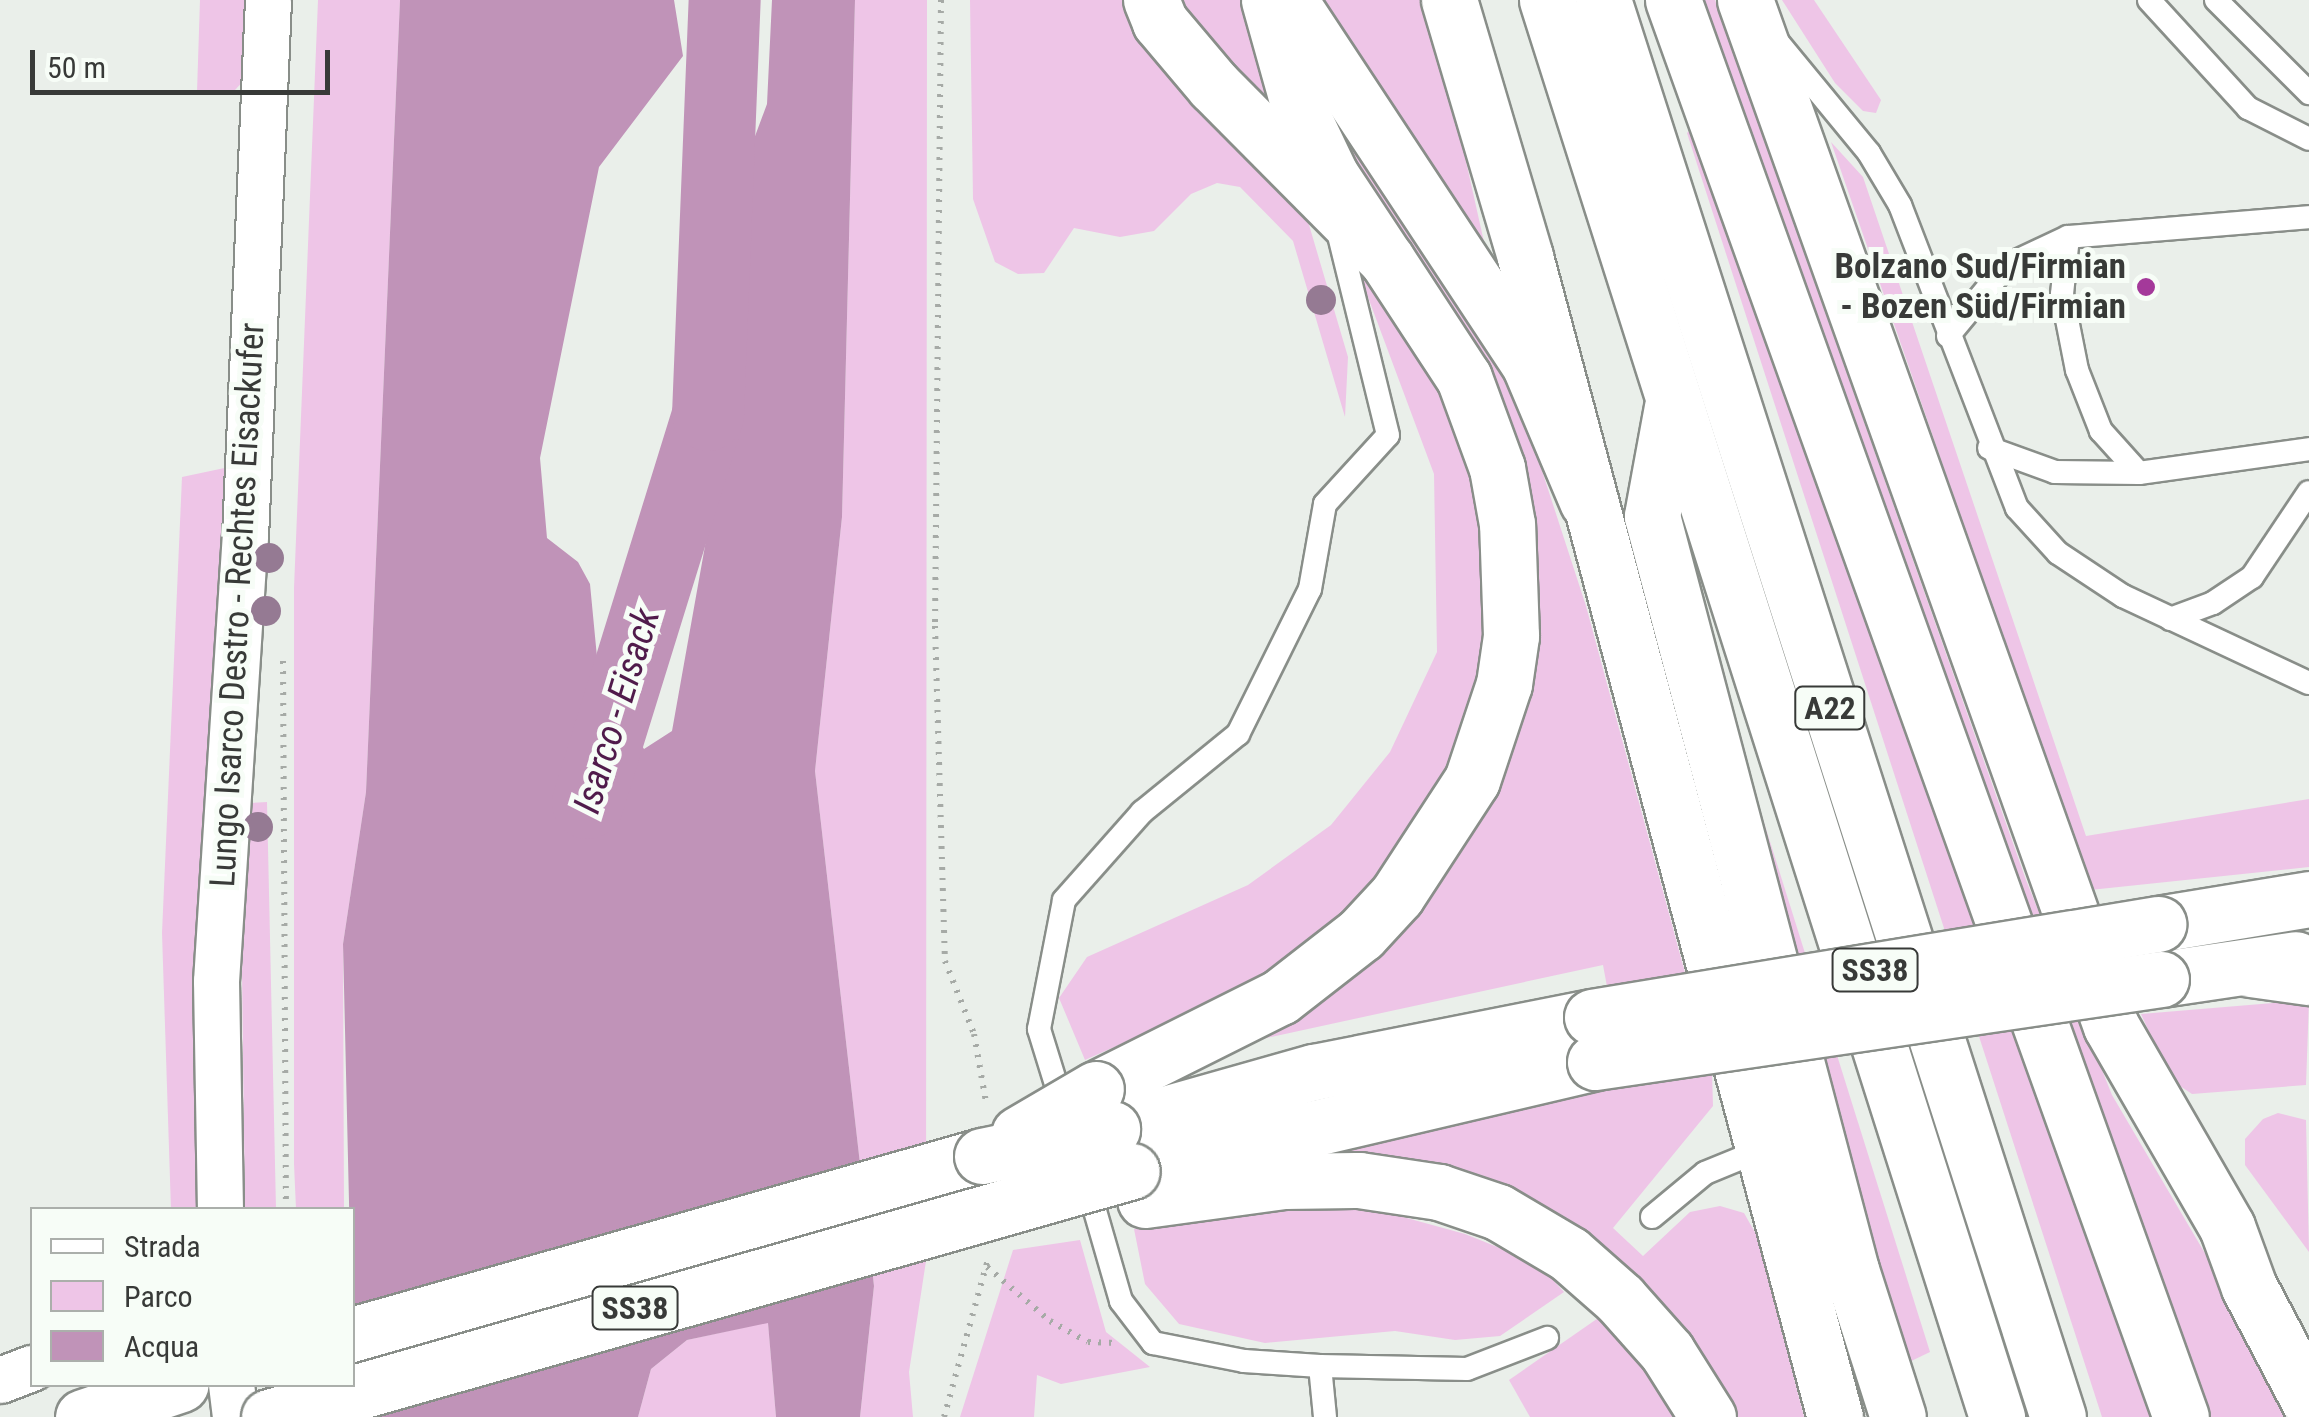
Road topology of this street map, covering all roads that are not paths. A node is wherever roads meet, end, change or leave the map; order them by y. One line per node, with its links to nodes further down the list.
1 (268, 0): 34 (street, Lungo Isarco Destro - Rechtes Eisackufer)
2 (1151, 0): 14 (main road)
3 (1269, 0): 17 (main road)
4 (1289, 0): 24 (main road)
5 (1449, 0): 24 (main road)
6 (1547, 0): 19 (main road, A22)
7 (1603, 0): 54 (main road, A22)
8 (1672, 0): 55 (main road)
9 (2150, 0): 13 (lane)
10 (2216, 0): 12 (lane)
11 (1747, 5): 18 (lane); 36 (main road)
12 (2309, 93)
13 (2309, 139)
14 (1332, 210): 17 (main road); 40 (lane)
15 (2309, 217): 16 (lane)
16 (2068, 237): 18 (lane); 22 (lane)
17 (1386, 259): 32 (main road)
18 (1948, 336): 20 (lane)
19 (1673, 399): 52 (main road); 53 (main road, A22)
20 (1989, 448): 22 (lane); 25 (lane)
21 (2309, 449): 22 (lane)
22 (2139, 473)
23 (2309, 492): 25 (lane)
24 (1587, 501): 33 (main road)
25 (2170, 620): 26 (lane)
26 (2309, 683)
27 (2309, 899): 31 (main road, SS38, bridge)
28 (2309, 957): 29 (main road, SS38)
29 (2250, 969): 30 (main road); 31 (main road, SS38, bridge)
30 (2309, 977)
31 (1593, 1040): 32 (main road, SS38)
32 (1121, 1147): 38 (main road, SS38, bridge); 48 (main road, SS38, bridge); 50 (main road)
33 (1761, 1150): 35 (lane); 51 (main road)
34 (220, 1207)
35 (1652, 1217)
36 (2227, 1227): 37 (main road); 45 (main road)
37 (2309, 1320)
38 (355, 1334)
39 (1547, 1338): 40 (lane)
40 (1320, 1366): 49 (lane)
41 (30, 1369): 42 (street)
42 (0, 1380)
43 (173, 1387): 46 (main road)
44 (231, 1387): 47 (street)
45 (2309, 1401)
46 (83, 1417)
47 (235, 1417)
48 (269, 1417)
49 (1325, 1417)
50 (1708, 1417)
51 (1835, 1417)
52 (1898, 1417)
53 (1997, 1417)
54 (2058, 1417)
55 (2180, 1417)

